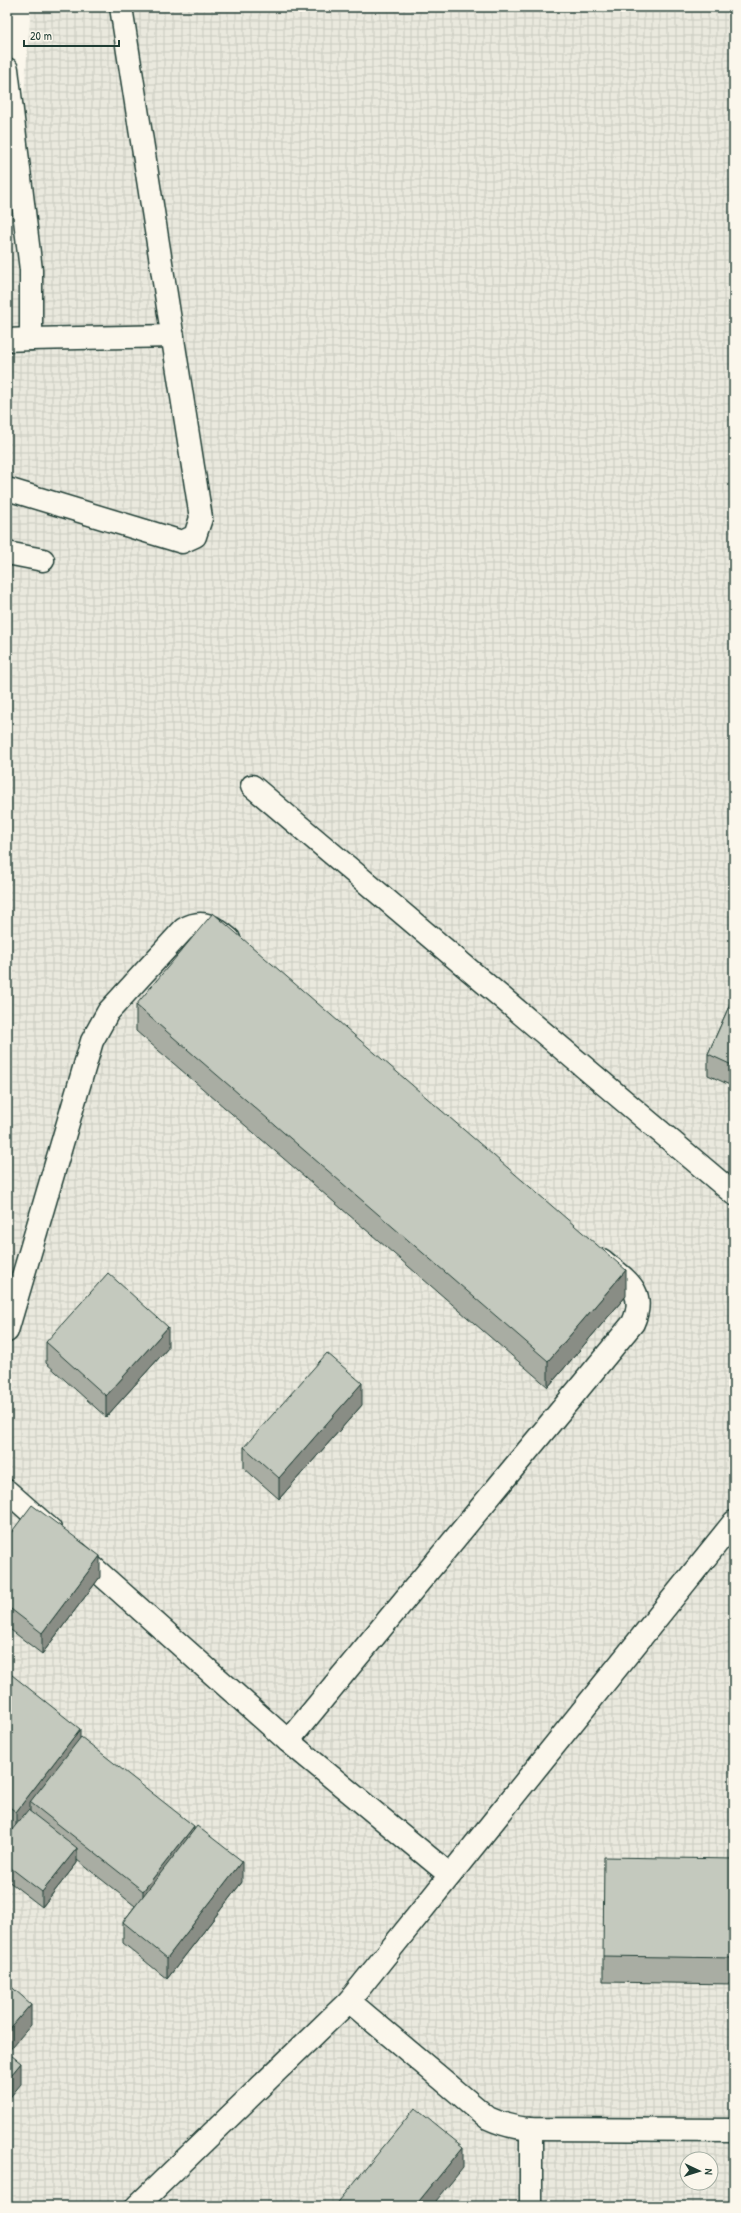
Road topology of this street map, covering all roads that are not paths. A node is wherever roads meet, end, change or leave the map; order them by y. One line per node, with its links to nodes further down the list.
1 (121, 7): 3 (street)
2 (7, 69): 4 (street)
3 (173, 336): 4 (street); 6 (street)
4 (31, 339): 5 (street)
5 (7, 340)
6 (7, 489)
7 (7, 553): 8 (street)
8 (43, 560)
9 (252, 786): 11 (street)
10 (247, 955): 13 (street)
11 (734, 1194)
12 (586, 1246): 16 (street)
13 (7, 1331)
14 (7, 1491): 16 (street)
15 (734, 1522): 17 (street)
16 (288, 1741): 17 (street)
17 (450, 1875): 18 (street)
18 (349, 2001): 19 (street); 21 (street)
19 (531, 2129): 20 (street); 22 (street)
20 (734, 2130)
21 (136, 2206)
22 (531, 2206)

